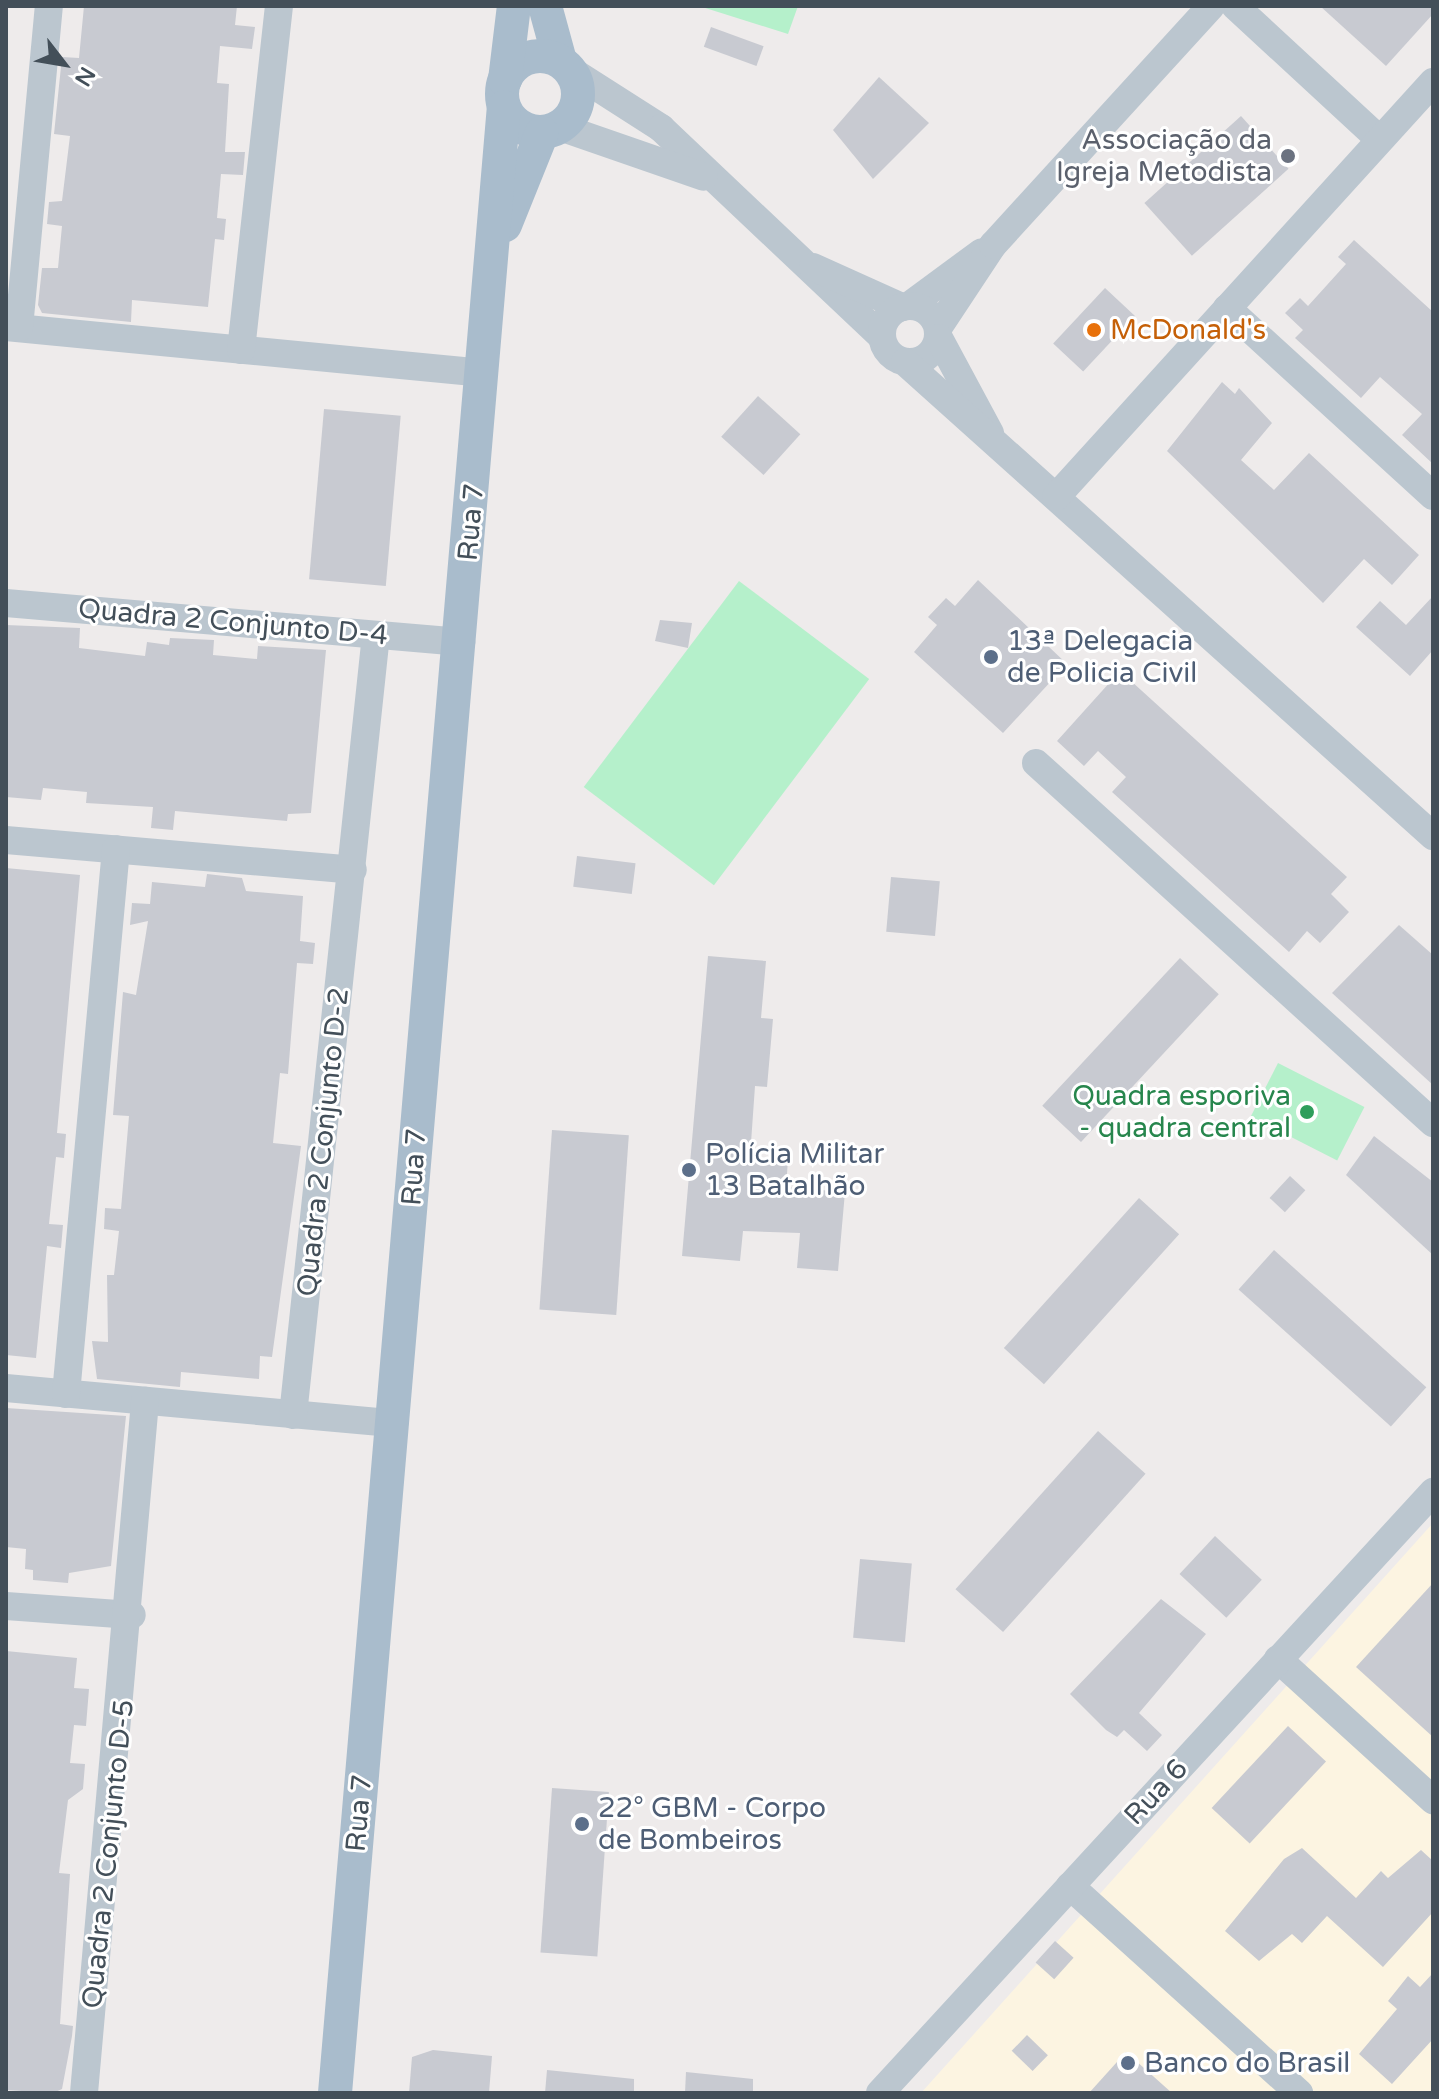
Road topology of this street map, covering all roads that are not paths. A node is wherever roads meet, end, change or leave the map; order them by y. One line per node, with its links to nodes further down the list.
1 (49, 6): 18 (street)
2 (279, 6): 21 (street)
3 (514, 6): 9 (main road, Rua 7)
4 (545, 6): 7 (main road)
5 (1211, 6): 14 (street)
6 (1235, 6): 11 (street)
7 (566, 66): 9 (main road); 10 (main road); 12 (street)
8 (1433, 82): 11 (street)
9 (504, 93): 10 (main road); 13 (main road, Rua 7)
10 (551, 130): 12 (street); 13 (main road, Rua 7)
11 (1379, 139): 17 (street)
12 (715, 183): 15 (street)
13 (497, 242): 23 (main road, Rua 7)
14 (993, 245): 16 (street); 19 (street)
15 (805, 264): 16 (street); 20 (street)
16 (906, 306): 19 (street); 20 (street)
17 (1227, 308): 25 (street); 26 (street)
18 (12, 327): 21 (street)
19 (938, 333): 22 (street); 24 (street)
20 (882, 337): 22 (street)
21 (241, 350): 23 (street)
22 (905, 362): 24 (street)
23 (484, 373): 29 (main road, Rua 7)
24 (992, 438): 26 (street)
25 (1433, 496)
26 (1056, 497): 31 (street)
27 (6, 603): 28 (street, Quadra 2 Conjunto D-4)
28 (376, 635): 29 (street, Quadra 2 Conjunto D-4); 34 (street, Quadra 2 Conjunto D-2)
29 (461, 642): 40 (main road, Rua 7)
30 (1036, 763): 35 (street)
31 (1433, 836)
32 (6, 840): 33 (street)
33 (116, 849): 34 (street); 37 (street)
34 (353, 870): 39 (street, Quadra 2 Conjunto D-2)
35 (1433, 1123)
36 (6, 1388): 37 (street)
37 (66, 1394): 38 (street)
38 (145, 1401): 39 (street); 43 (street, Quadra 2 Conjunto D-5)
39 (293, 1415): 40 (street)
40 (394, 1423): 48 (main road, Rua 7)
41 (1433, 1492): 44 (street, Rua 6)
42 (6, 1606): 43 (street)
43 (132, 1615): 47 (street, Quadra 2 Conjunto D-5)
44 (1278, 1659): 45 (street); 46 (street, Rua 6)
45 (1433, 1800)
46 (1070, 1886): 49 (street, Rua 6); 50 (street)
47 (84, 2093)
48 (335, 2093)
49 (880, 2093)
50 (1299, 2093)

